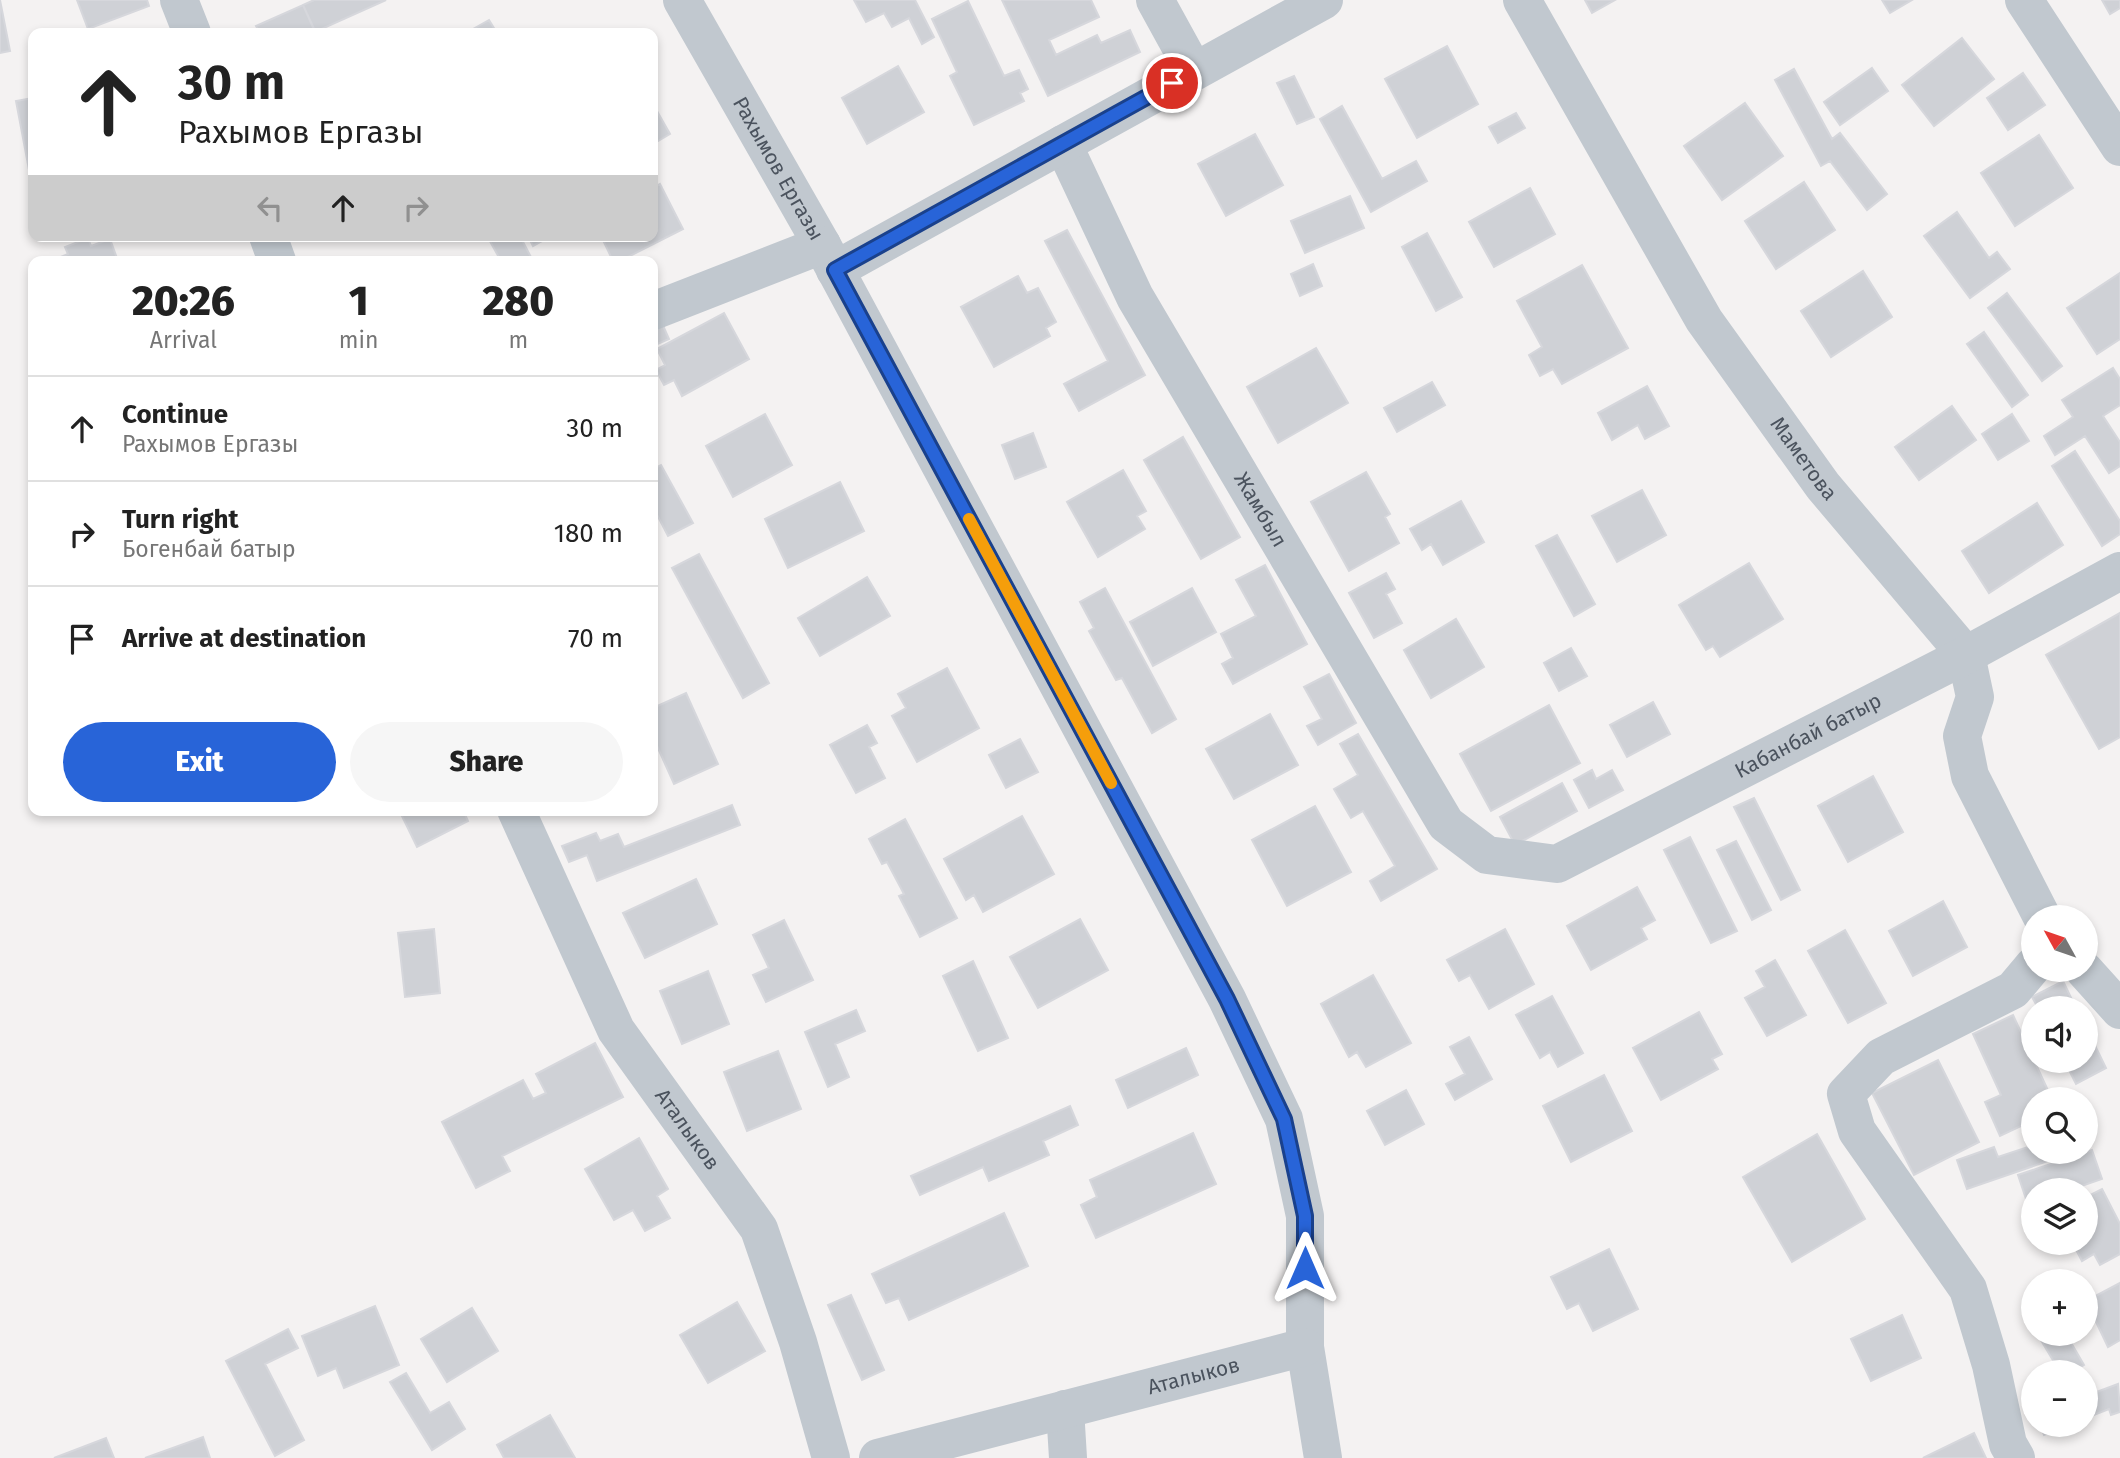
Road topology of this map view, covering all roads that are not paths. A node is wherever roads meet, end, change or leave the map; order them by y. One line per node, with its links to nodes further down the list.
1 (179, 0): 7 (street)
2 (682, 0): 11 (street, Рахымов Ергазы)
3 (1155, 0): 8 (street)
4 (1324, 0): 8 (street)
5 (1522, 0): 14 (street, Маметова)
6 (2024, 0): 10 (street)
7 (190, 28)
8 (1194, 71): 9 (street)
9 (1063, 144): 11 (street); 16 (street, Жамбыл)
10 (2120, 148)
11 (828, 258): 12 (street); 21 (street, Рахымов Ергазы)
12 (658, 309)
13 (2120, 571): 14 (street, Кабанбай батыр)
14 (1966, 654): 16 (street, Кабанбай батыр); 17 (street, Маметова)
15 (519, 816): 23 (street, Аталыков)
16 (1487, 855)
17 (2036, 905)
18 (2021, 980): 27 (street)
19 (2095, 982): 20 (street)
20 (2120, 1010)
21 (1305, 1347): 22 (street, Аталыков); 26 (street, Рахымов Ергазы)
22 (1065, 1409): 24 (street, Аталыков); 25 (street)
23 (831, 1458)
24 (878, 1458)
25 (1068, 1458)
26 (1324, 1458)
27 (2016, 1458)

